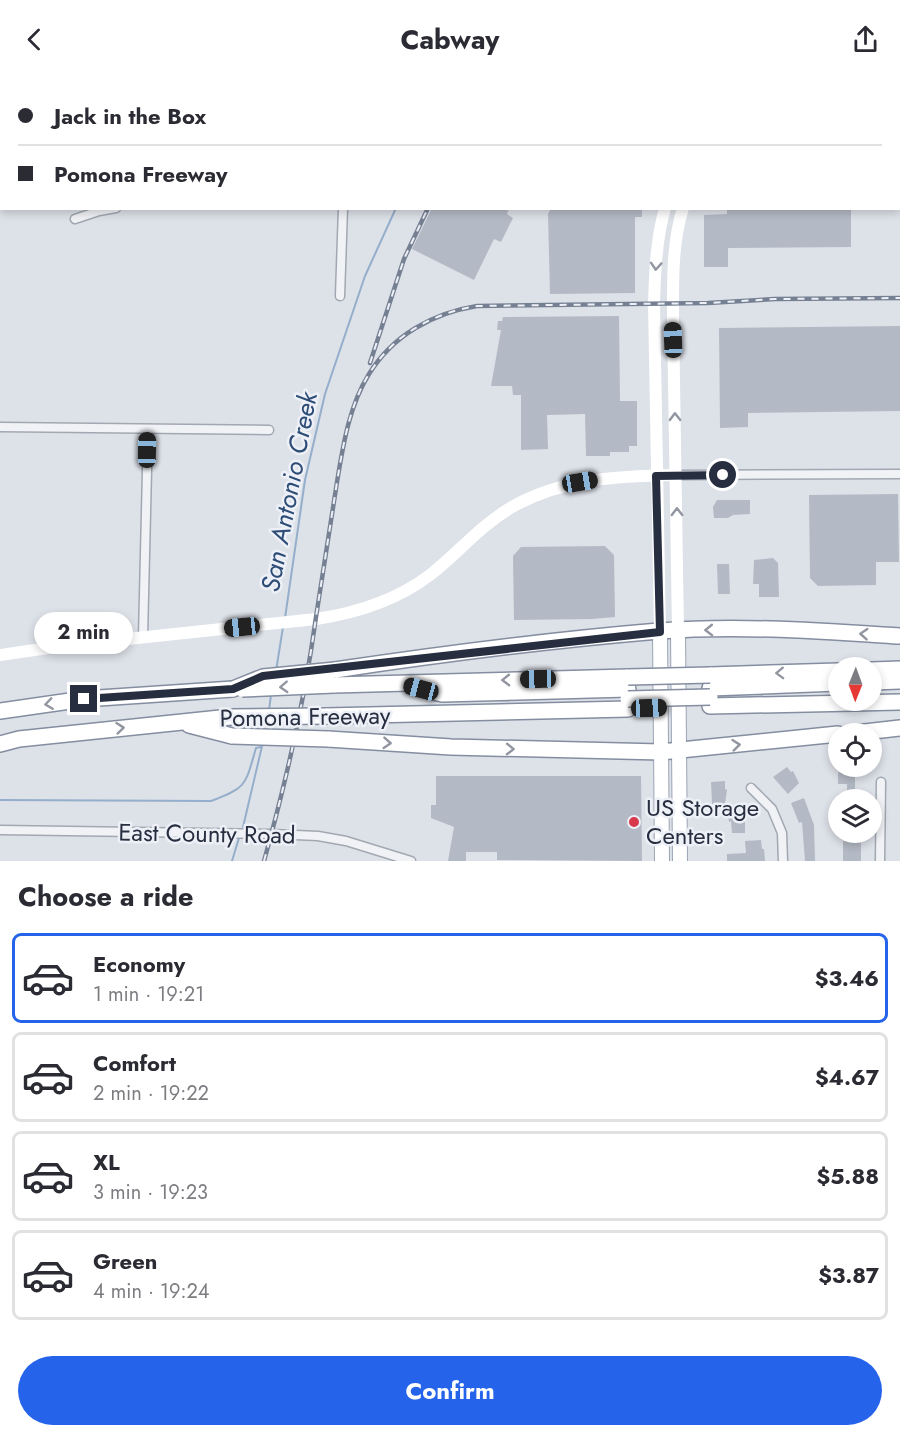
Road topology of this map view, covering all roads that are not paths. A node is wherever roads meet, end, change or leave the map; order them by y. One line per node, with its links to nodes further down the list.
1 (105, 210): 5 (street)
2 (343, 210): 6 (street)
3 (664, 210): 12 (main road, one-way to 12)
4 (683, 210): 11 (main road, one-way to 4)
5 (75, 219)
6 (340, 296)
7 (0, 427): 8 (street)
8 (147, 429): 9 (street); 16 (street)
9 (269, 430)
10 (900, 474): 11 (street)
11 (676, 475): 12 (main road); 13 (main road, one-way to 11)
12 (656, 476): 14 (main road); 16 (main road)
13 (678, 631): 14 (highway); 15 (highway, one-way to 13); 37 (main road)
14 (660, 632): 21 (highway); 38 (main road)
15 (900, 636)
16 (143, 637): 17 (main road)
17 (0, 655)
18 (900, 669): 19 (highway)
19 (882, 670)
20 (828, 673): 25 (highway, Pomona Freeway, one-way to 25)
21 (335, 677): 27 (highway, Pomona Freeway, one-way to 21); 31 (highway, Pomona Freeway, one-way to 31, bridge)
22 (900, 681): 23 (highway)
23 (882, 682)
24 (828, 684): 25 (highway)
25 (710, 692): 27 (highway, Pomona Freeway, bridge); 27 (highway, Pomona Freeway); 29 (highway); 30 (highway, Pomona Freeway)
26 (900, 692): 28 (highway)
27 (628, 693): 32 (highway, Pomona Freeway, bridge)
28 (882, 693)
29 (828, 694)
30 (900, 702)
31 (0, 711)
32 (178, 722): 36 (highway, Pomona Freeway, one-way to 32); 38 (highway, one-way to 38, bridge)
33 (900, 728): 34 (highway)
34 (882, 730)
35 (828, 735): 37 (highway, one-way to 35)
36 (0, 744)
37 (678, 751): 38 (highway); 44 (main road)
38 (661, 752): 43 (main road)
39 (881, 782): 46 (street)
40 (751, 788): 45 (street)
41 (0, 830): 42 (street, East County Road)
42 (411, 861)
43 (662, 861)
44 (680, 861)
45 (783, 861)
46 (880, 861)

